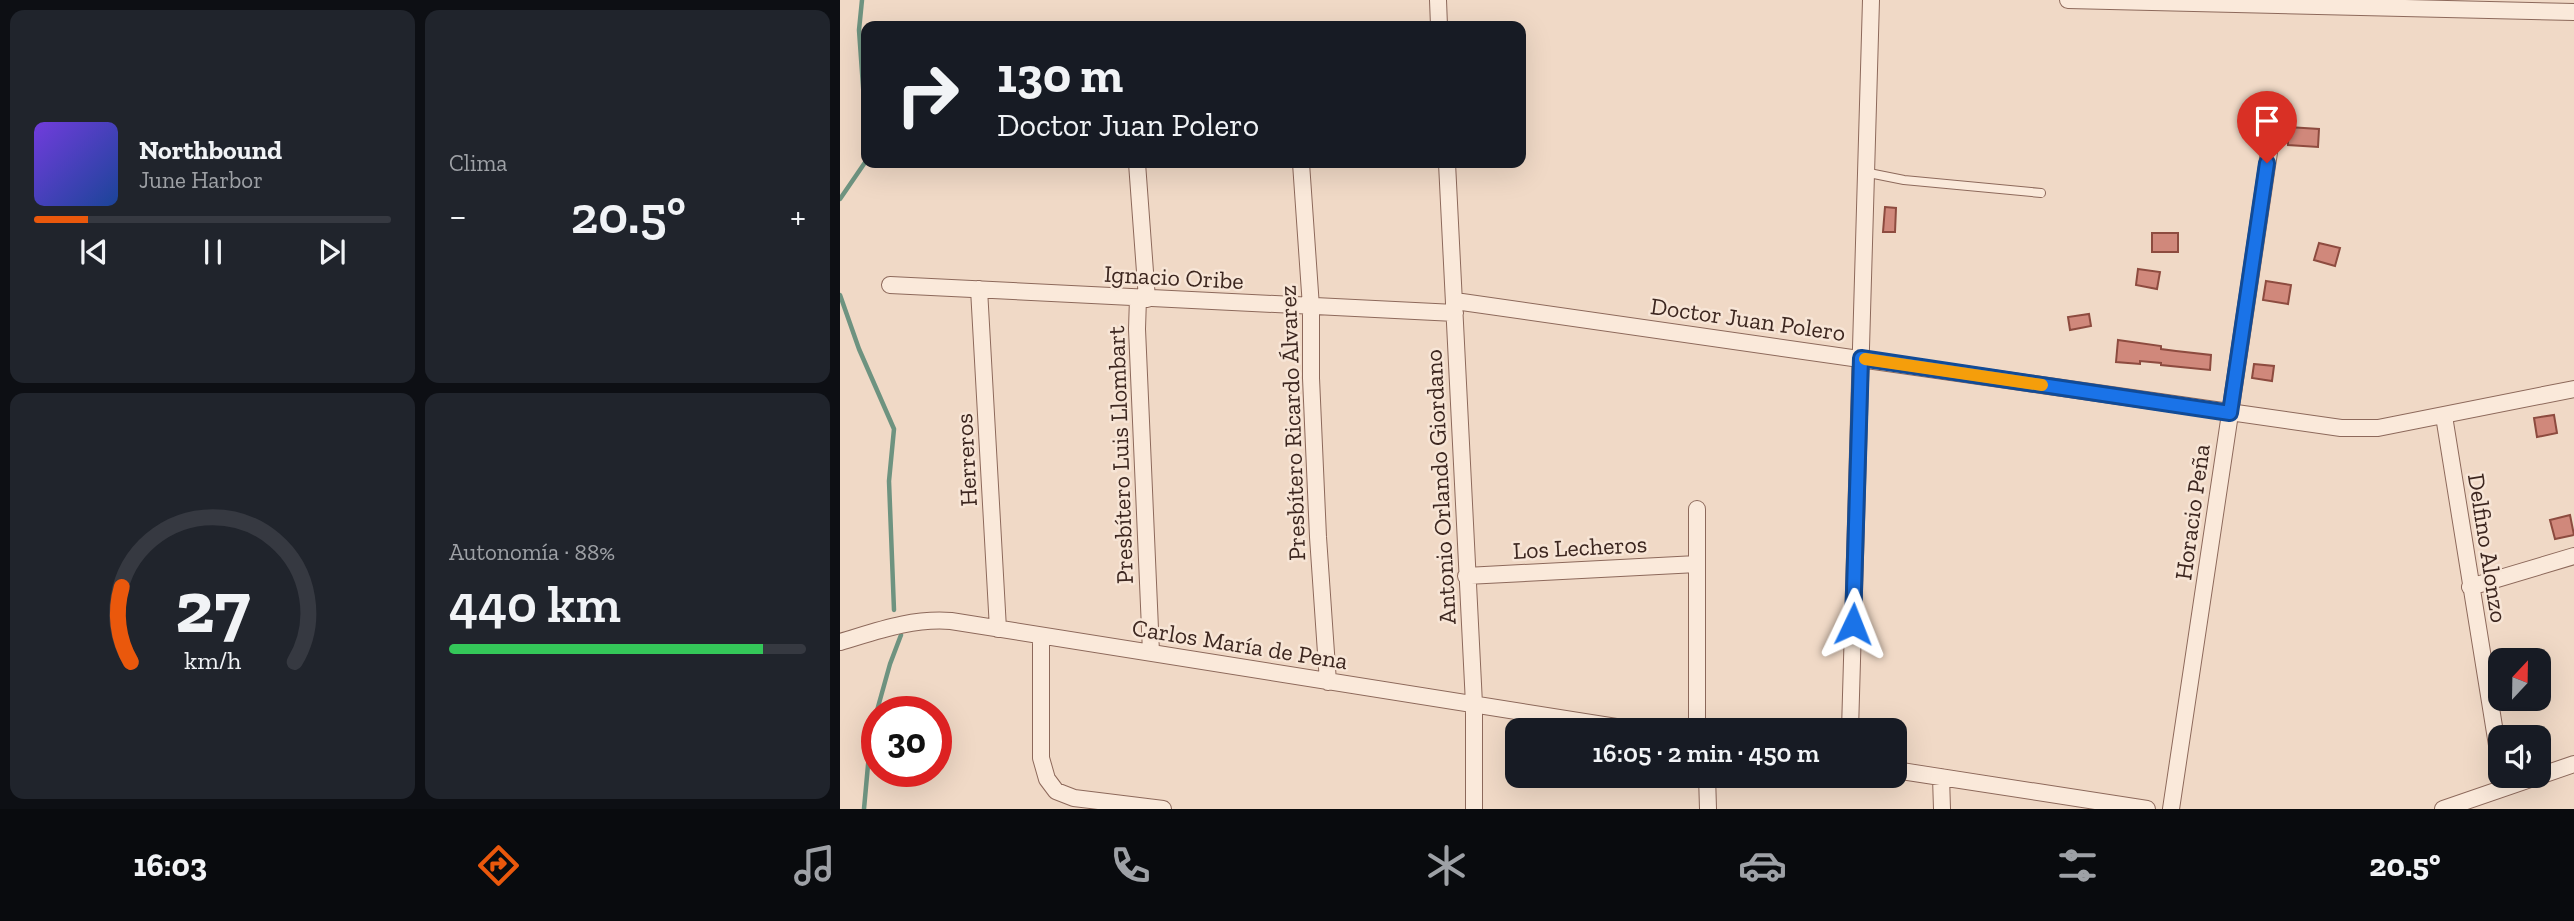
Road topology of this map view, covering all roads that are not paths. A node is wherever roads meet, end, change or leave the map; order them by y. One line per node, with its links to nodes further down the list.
1 (1438, 0): 6 (street)
2 (1871, 0): 11 (street)
3 (2068, 0): 4 (street)
4 (2300, 3): 5 (street)
5 (2574, 12)
6 (1439, 21)
7 (2271, 139): 20 (street, Horacio Peña)
8 (1137, 168): 15 (street, Presbítero Luis Llombart)
9 (1301, 168): 16 (street, Presbítero Ricardo Álvarez)
10 (1447, 168): 17 (street, Antonio Orlando Giordano)
11 (1864, 172): 12 (lane); 18 (street)
12 (2041, 193)
13 (890, 285): 14 (street, Ignacio Oribe)
14 (979, 289): 15 (street, Ignacio Oribe); 27 (street, Herreros)
15 (1142, 299): 16 (street, Ignacio Oribe); 30 (street, Presbítero Luis Llombart)
16 (1311, 307): 17 (street, Ignacio Oribe); 31 (street, Presbítero Ricardo Álvarez)
17 (1455, 307): 18 (street, Doctor Juan Polero); 25 (street, Antonio Orlando Giordano)
18 (1861, 358): 20 (street, Doctor Juan Polero); 35 (street)
19 (2574, 389): 21 (street, Doctor Juan Polero)
20 (2230, 413): 21 (street, Doctor Juan Polero); 48 (street, Horacio Peña)
21 (2444, 416): 26 (street, Delfino Alonzo)
22 (1697, 509): 24 (street)
23 (2574, 556): 26 (street)
24 (1697, 564): 25 (street, Los Lecheros); 34 (street)
25 (1466, 576): 32 (street, Antonio Orlando Giordano)
26 (2470, 587): 36 (street, Delfino Alonzo)
27 (998, 629): 28 (street, Carlos María de Pena); 29 (street, Carlos María de Pena)
28 (1041, 636): 30 (street, Carlos María de Pena); 43 (street)
29 (840, 642)
30 (1151, 652): 31 (street, Carlos María de Pena)
31 (1328, 682): 32 (street, Carlos María de Pena)
32 (1474, 704): 33 (street, Carlos María de Pena); 44 (street, Antonio Orlando Giordano)
33 (1561, 718)
34 (1697, 718)
35 (1850, 718)
36 (2493, 725)
37 (2574, 764): 38 (street)
38 (2551, 770)
39 (1907, 772): 40 (street)
40 (1941, 777): 46 (street); 47 (street)
41 (1707, 788): 45 (street)
42 (2488, 788): 49 (street)
43 (1163, 809)
44 (1474, 809)
45 (1708, 809)
46 (1942, 809)
47 (2147, 809)
48 (2171, 809)
49 (2443, 809)

